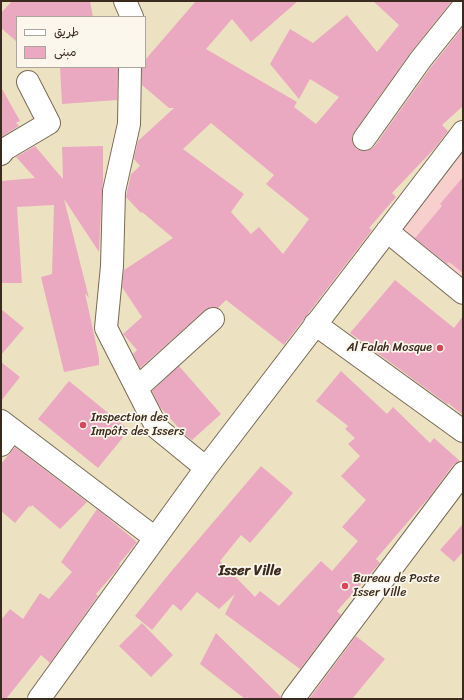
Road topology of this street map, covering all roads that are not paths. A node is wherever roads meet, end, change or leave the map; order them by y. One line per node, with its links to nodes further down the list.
1 (125, 1): 3 (street)
2 (463, 7): 7 (street)
3 (132, 16)
4 (130, 68): 13 (street)
5 (28, 82): 8 (street)
6 (463, 132): 9 (street)
7 (364, 139)
8 (1, 154)
9 (387, 231): 10 (street); 12 (street)
10 (463, 292)
11 (213, 319): 13 (street)
12 (315, 324): 14 (street); 16 (street)
13 (137, 388): 16 (street)
14 (463, 431)
15 (5, 432): 18 (street)
16 (206, 468): 18 (street)
17 (463, 472): 20 (street)
18 (155, 538): 19 (street)
19 (39, 699)
20 (293, 699)

